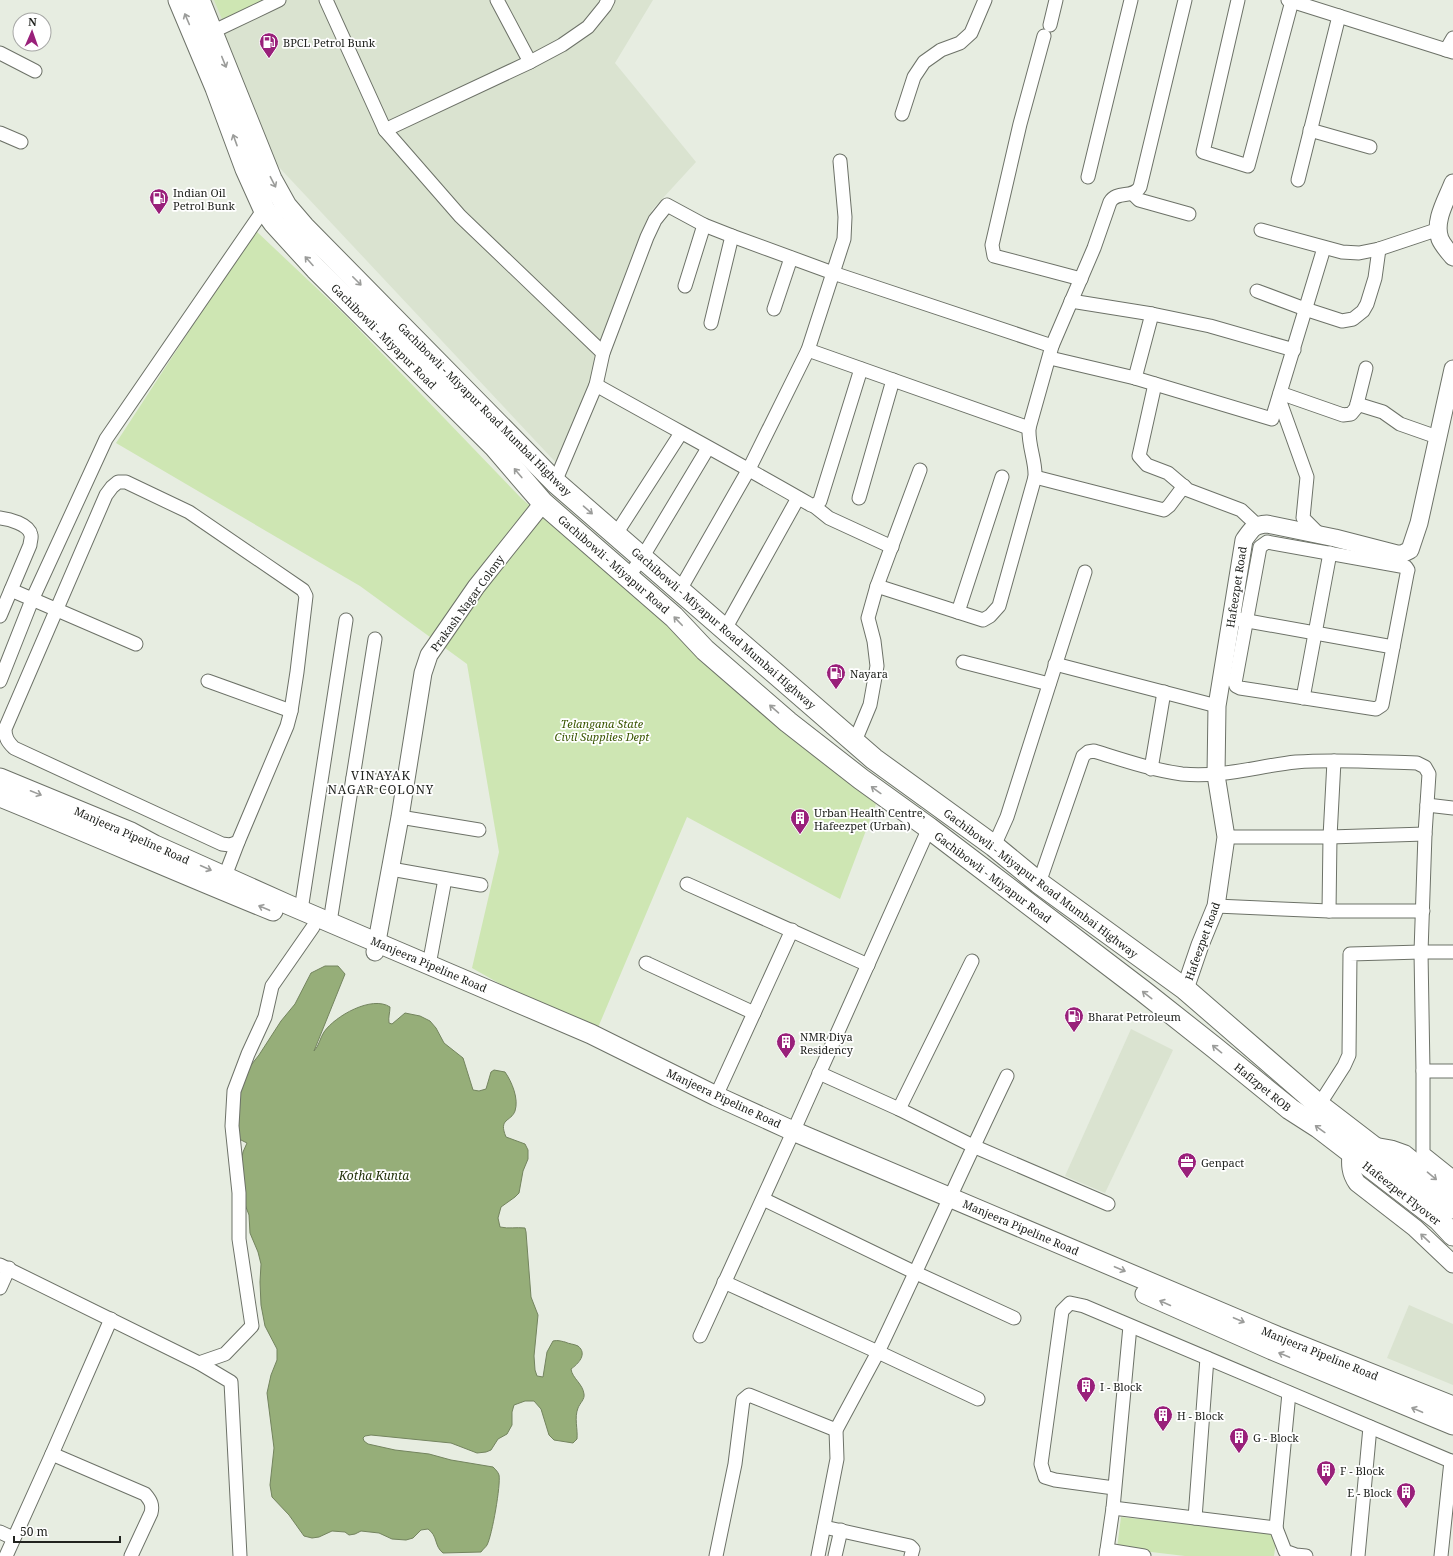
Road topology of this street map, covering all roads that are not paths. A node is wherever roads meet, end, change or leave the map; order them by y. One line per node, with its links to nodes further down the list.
1 (179, 0): 32 (main road, Gachibowli - Miyapur Road, one-way to 1)
2 (198, 0): 15 (main road, Gachibowli - Miyapur Road Mumbai Highway)
3 (279, 0): 15 (street)
4 (326, 0): 22 (street)
5 (497, 0): 19 (street)
6 (608, 0): 19 (street)
7 (985, 0): 21 (street)
8 (1056, 0): 43 (street)
9 (1131, 0): 28 (street)
10 (1185, 0): 31 (street)
11 (1238, 0): 12 (street)
12 (1290, 0): 13 (street)
13 (1310, 3): 14 (street)
14 (1339, 16): 17 (street); 23 (street)
15 (212, 32): 64 (main road, Gachibowli - Miyapur Road Mumbai Highway, one-way to 64)
16 (1453, 38): 17 (street)
17 (1449, 51)
18 (0, 53): 20 (street)
19 (530, 62): 22 (street)
20 (36, 70)
21 (902, 114)
22 (385, 130): 54 (street)
23 (1310, 130): 26 (street); 29 (street)
24 (0, 133): 25 (street)
25 (21, 142)
26 (1370, 147)
27 (840, 161): 42 (street)
28 (1088, 178)
29 (1298, 180)
30 (1453, 183): 35 (street)
31 (1133, 194): 33 (street); 43 (street)
32 (264, 209): 64 (main road, Gachibowli - Miyapur Road, one-way to 32); 93 (street)
33 (1189, 214)
34 (704, 225): 37 (street); 44 (street); 54 (street)
35 (1439, 228): 39 (street); 40 (street)
36 (1261, 230): 38 (street)
37 (732, 236): 41 (street); 50 (street)
38 (1324, 248): 39 (street); 48 (street)
39 (1379, 249): 48 (street)
40 (1453, 257)
41 (791, 258): 42 (street); 47 (street)
42 (834, 273): 51 (street); 53 (street)
43 (1081, 279): 46 (street)
44 (685, 286)
45 (1256, 291): 48 (street)
46 (1071, 301): 49 (street); 53 (street)
47 (774, 309)
48 (1305, 309): 52 (street)
49 (1152, 314): 52 (street); 58 (street)
50 (711, 323)
51 (808, 350): 55 (street); 69 (street)
52 (1294, 350): 62 (street)
53 (1051, 352): 58 (street); 65 (street)
54 (603, 353): 61 (street)
55 (861, 368): 59 (street); 78 (street)
56 (1366, 368): 63 (street)
57 (1453, 369): 67 (street)
58 (1135, 378): 60 (street)
59 (893, 380): 65 (street); 76 (street)
60 (1155, 384): 62 (street); 74 (street)
61 (596, 385): 66 (street); 73 (street)
62 (1279, 396): 63 (street); 82 (street)
63 (1357, 404): 67 (street)
64 (478, 417): 73 (main road, Gachibowli - Miyapur Road Mumbai Highway); 77 (main road, Gachibowli - Miyapur Road, one-way to 64)
65 (1029, 428): 72 (street)
66 (681, 433): 68 (street); 81 (street)
67 (1437, 437): 82 (street)
68 (708, 448): 69 (street); 87 (street)
69 (749, 469): 75 (street); 91 (street)
70 (920, 470): 84 (street)
71 (1002, 477): 95 (street)
72 (1035, 478): 74 (street); 95 (street)
73 (555, 482): 81 (main road, Gachibowli - Miyapur Road Mumbai Highway, one-way to 81)
74 (1184, 486): 80 (street)
75 (798, 498): 78 (street); 99 (street)
76 (859, 498)
77 (543, 503): 89 (main road, Gachibowli - Miyapur Road); 119 (street, Prakash Nagar Colony)
78 (814, 506): 84 (street)
79 (0, 518): 92 (street)
80 (1257, 525): 82 (street); 83 (street, Hafeezpet Road)
81 (616, 534): 87 (main road, Gachibowli - Miyapur Road Mumbai Highway)
82 (1320, 535)
83 (1243, 545): 85 (street); 98 (street, Hafeezpet Road)
84 (892, 547): 90 (street)
85 (1260, 547): 86 (street); 98 (street)
86 (1330, 553): 100 (street); 103 (street)
87 (642, 558): 89 (street); 91 (main road, Gachibowli - Miyapur Road Mumbai Highway)
88 (1085, 572): 105 (street)
89 (628, 577): 124 (main road, Gachibowli - Miyapur Road, one-way to 89)
90 (877, 586): 95 (street); 113 (street)
91 (677, 588): 99 (main road, Gachibowli - Miyapur Road Mumbai Highway)
92 (12, 590): 93 (street); 96 (street)
93 (32, 600): 94 (street); 106 (street)
94 (57, 611): 102 (street); 112 (street); 129 (street)
95 (958, 612)
96 (0, 616)
97 (346, 620): 139 (street)
98 (1239, 620): 100 (street); 110 (street); 111 (street, Hafeezpet Road)
99 (725, 629): 113 (main road, Gachibowli - Miyapur Road Mumbai Highway)
100 (1315, 634): 103 (street); 110 (street)
101 (375, 639): 118 (street)
102 (136, 644)
103 (1393, 647): 110 (street)
104 (963, 662): 108 (street)
105 (1055, 664): 108 (street); 109 (street)
106 (0, 681)
107 (208, 681): 112 (street)
108 (1049, 684): 130 (street)
109 (1164, 692): 111 (street); 115 (street)
110 (1303, 698)
111 (1217, 706): 116 (street, Hafeezpet Road)
112 (291, 711): 129 (street)
113 (855, 741): 130 (main road, Gachibowli - Miyapur Road Mumbai Highway)
114 (1334, 761): 116 (street); 121 (street); 128 (street)
115 (1151, 769): 116 (street); 135 (street)
116 (1216, 775): 127 (street, Hafeezpet Road)
117 (0, 778): 131 (main road, Manjeera Pipeline Road, one-way to 131)
118 (353, 778): 119 (street); 142 (street)
119 (405, 785): 123 (street, Prakash Nagar Colony)
120 (0, 797): 131 (main road, Manjeera Pipeline Road)
121 (1427, 805): 122 (street); 126 (street)
122 (1453, 808)
123 (400, 817): 125 (street); 132 (street, Prakash Nagar Colony)
124 (929, 828): 150 (street); 153 (main road, Gachibowli - Miyapur Road, one-way to 124)
125 (479, 830)
126 (1425, 834): 128 (street); 141 (street)
127 (1226, 837): 128 (street); 138 (street, Hafeezpet Road)
128 (1330, 837): 140 (street)
129 (238, 842): 133 (street)
130 (994, 846): 135 (main road, Gachibowli - Miyapur Road Mumbai Highway)
131 (151, 852): 133 (main road, Manjeera Pipeline Road, one-way to 133); 142 (main road, Manjeera Pipeline Road, one-way to 131)
132 (391, 869): 134 (street); 144 (street, Prakash Nagar Colony)
133 (225, 876): 139 (main road, Manjeera Pipeline Road)
134 (446, 879): 137 (street); 149 (street)
135 (1039, 883): 151 (main road, Gachibowli - Miyapur Road Mumbai Highway)
136 (686, 884): 143 (street)
137 (481, 885)
138 (1216, 906): 140 (street); 151 (street, Hafeezpet Road)
139 (301, 910): 142 (main road, Manjeera Pipeline Road)
140 (1329, 910): 141 (street)
141 (1423, 911): 145 (street)
142 (321, 924): 144 (main road, Manjeera Pipeline Road); 184 (street)
143 (792, 930): 150 (street); 152 (street)
144 (377, 947): 149 (main road, Manjeera Pipeline Road); 161 (main road, Manjeera Pipeline Road)
145 (1422, 952): 146 (street); 154 (street); 159 (street)
146 (1453, 952)
147 (972, 961): 160 (street)
148 (646, 963): 152 (street)
149 (429, 965): 158 (main road, Manjeera Pipeline Road)
150 (868, 965): 156 (street)
151 (1185, 989): 159 (main road, Gachibowli - Miyapur Road Mumbai Highway)
152 (754, 1013): 158 (street)
153 (1178, 1019): 163 (main road, Hafizpet ROB, one-way to 153)
154 (1423, 1071): 155 (street); 165 (street)
155 (1453, 1072)
156 (819, 1073): 160 (street); 161 (street)
157 (1006, 1076): 162 (street)
158 (716, 1096): 161 (main road, Manjeera Pipeline Road)
159 (1319, 1105): 164 (main road, Gachibowli - Miyapur Road Mumbai Highway)
160 (899, 1110): 162 (street)
161 (791, 1136): 167 (street); 168 (main road, Manjeera Pipeline Road)
162 (973, 1146): 168 (street); 169 (street)
163 (1351, 1153): 164 (main road, Hafeezpet Flyover); 172 (street, one-way to 163)
164 (1376, 1155): 166 (street, one-way to 166); 170 (main road, Hafeezpet Flyover); 171 (main road, Hafeezpet Flyover)
165 (1453, 1177)
166 (1453, 1193)
167 (763, 1199): 174 (street); 175 (street)
168 (947, 1202): 174 (street); 183 (main road, Manjeera Pipeline Road)
169 (1108, 1204)
170 (1453, 1208)
171 (1453, 1235)
172 (1453, 1264)
173 (4, 1266): 176 (street); 178 (street)
174 (916, 1273): 177 (street); 181 (street)
175 (724, 1282): 180 (street); 181 (street)
176 (0, 1288)
177 (1014, 1318)
178 (112, 1319): 184 (street); 191 (street)
179 (1130, 1326): 182 (street); 193 (street); 193 (street)
180 (700, 1336)
181 (878, 1352): 186 (street); 190 (street)
182 (1207, 1358): 185 (street); 195 (street)
183 (1314, 1359): 187 (main road, Manjeera Pipeline Road); 188 (main road, Manjeera Pipeline Road, one-way to 183)
184 (199, 1363): 206 (street)
185 (1289, 1393): 189 (street); 197 (street)
186 (978, 1399)
187 (1453, 1406)
188 (1453, 1425)
189 (1370, 1427): 192 (street); 211 (street)
190 (836, 1430): 196 (street); 207 (street)
191 (52, 1454): 200 (street); 205 (street)
192 (1452, 1462): 212 (street)
193 (1114, 1488): 194 (street)
194 (1113, 1508): 195 (street); 203 (street)
195 (1195, 1518): 197 (street)
196 (824, 1527): 198 (street); 201 (street)
197 (1276, 1528): 210 (street)
198 (841, 1530): 202 (street); 208 (street)
199 (0, 1532): 200 (street)
200 (13, 1538): 204 (street)
201 (819, 1550): 202 (street)
202 (836, 1552)
203 (1106, 1553): 209 (street)
204 (6, 1556)
205 (131, 1556)
206 (240, 1556)
207 (716, 1556)
208 (911, 1556)
209 (1144, 1556)
210 (1306, 1556)
211 (1358, 1556)
212 (1441, 1556)

